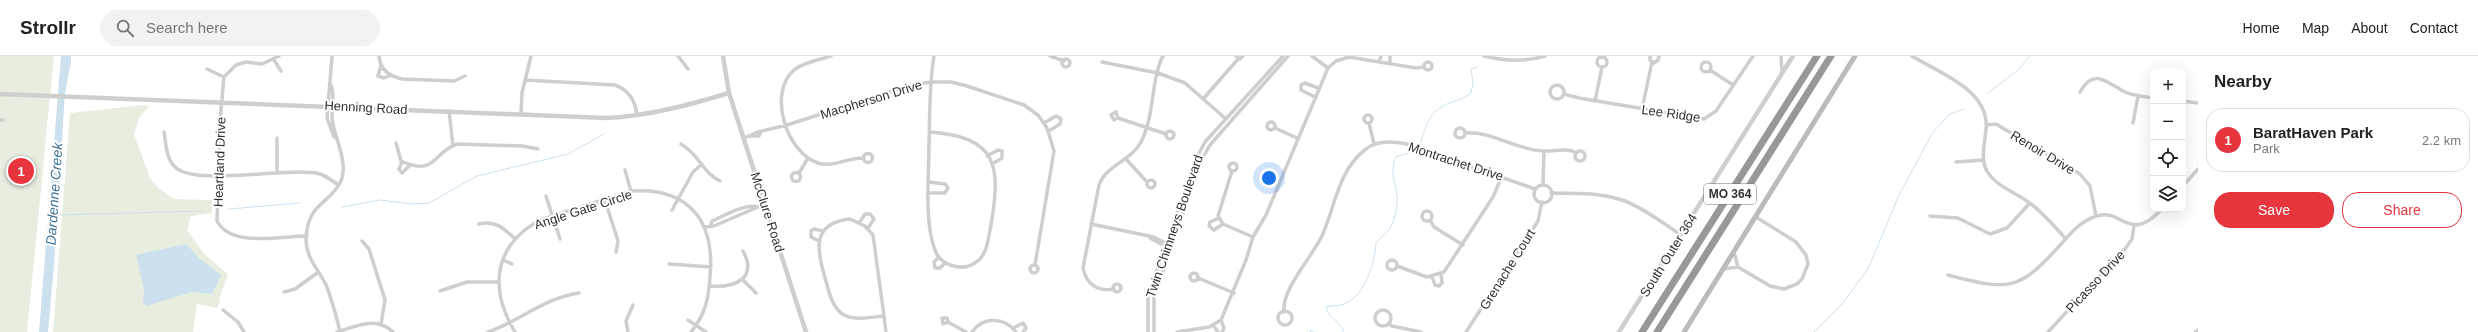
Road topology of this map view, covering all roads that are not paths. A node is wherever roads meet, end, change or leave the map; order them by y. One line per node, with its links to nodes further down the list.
1 (279, 56): 29 (street)
2 (332, 56): 64 (street)
3 (379, 56): 35 (street)
4 (531, 56): 48 (street)
5 (678, 56): 40 (street)
6 (723, 56): 53 (street, McClure Road)
7 (831, 56): 75 (street)
8 (934, 56): 49 (street)
9 (1050, 56): 30 (street)
10 (1163, 56): 44 (street)
11 (1243, 56): 27 (street)
12 (1283, 56): 70 (street, Twin Chimneys Boulevard)
13 (1288, 56): 71 (street, Twin Chimneys Boulevard)
14 (1311, 56): 38 (street)
15 (1381, 56): 32 (street)
16 (1390, 56): 34 (street)
17 (1484, 56): 18 (street)
18 (1545, 56)
19 (1650, 56): 33 (street)
20 (1659, 56): 33 (street)
21 (1781, 56): 43 (street)
22 (1792, 56): 43 (street, South Outer 364)
23 (1817, 56): 217 (highway, MO 364)
24 (1832, 56): 218 (highway, MO 364)
25 (1856, 56): 132 (main road)
26 (1912, 56): 76 (street)
27 (1237, 57): 58 (street)
28 (1751, 57): 50 (street, Lee Ridge)
29 (274, 60): 42 (street); 47 (street)
30 (1064, 61)
31 (1102, 62): 44 (street)
32 (1379, 62): 34 (street); 38 (street)
33 (1652, 62): 65 (street)
34 (1390, 64): 36 (street)
35 (381, 65): 45 (street); 45 (street)
36 (1424, 67)
37 (1602, 67): 60 (street)
38 (1328, 68): 51 (street)
39 (207, 69): 47 (street)
40 (688, 69)
41 (1710, 70): 50 (street)
42 (281, 71)
43 (1782, 72): 143 (street, South Outer 364)
44 (1158, 73): 58 (street); 77 (street)
45 (391, 75): 46 (street)
46 (465, 76)
47 (224, 77): 62 (street, Heartland Drive)
48 (526, 80): 67 (street); 68 (street)
49 (931, 82): 73 (street, Macpherson Drive); 75 (street, Macpherson Drive); 81 (street)
50 (1733, 85): 65 (street, Lee Ridge)
51 (1318, 88): 57 (street); 57 (street)
52 (2080, 92): 56 (street)
53 (729, 93): 68 (street, Henning Road); 85 (street, McClure Road)
54 (0, 94): 62 (street, Henning Road)
55 (1564, 94): 55 (street, Lee Ridge); 60 (street, Lee Ridge)
56 (2138, 96): 59 (street); 74 (street)
57 (1315, 97): 86 (street)
58 (1204, 98): 70 (street)
59 (2150, 98)
60 (1595, 101): 65 (street, Lee Ridge)
61 (2186, 101): 63 (street)
62 (221, 103): 64 (street, Henning Road); 109 (street, Heartland Drive)
63 (2198, 103)
64 (330, 105): 66 (street, Henning Road); 115 (street)
65 (1642, 109)
66 (449, 111): 67 (street, Henning Road); 90 (street)
67 (520, 114): 68 (street, Henning Road)
68 (637, 115)
69 (1118, 118): 77 (street)
70 (1225, 118): 71 (street); 151 (street, Twin Chimneys Boulevard)
71 (1229, 122): 153 (street, Twin Chimneys Boulevard)
72 (1369, 122): 89 (street)
73 (1044, 123): 79 (street, Macpherson Drive); 79 (street)
74 (2133, 123)
75 (787, 125): 85 (street, Macpherson Drive); 95 (street)
76 (1987, 125): 98 (street); 131 (street, Renoir Drive)
77 (1147, 128): 83 (street); 97 (street)
78 (1275, 128): 86 (street)
79 (1048, 131): 162 (street, Macpherson Drive)
80 (164, 132): 109 (street)
81 (930, 132): 94 (street); 112 (street)
82 (1465, 133): 92 (street)
83 (1166, 134)
84 (277, 138): 107 (street)
85 (744, 138): 126 (street, McClure Road)
86 (1297, 138): 145 (street)
87 (396, 143): 99 (street)
88 (681, 144): 101 (street)
89 (1374, 144): 110 (street, Montrachet Drive); 183 (street)
90 (453, 146): 91 (street); 103 (street)
91 (538, 149)
92 (1544, 151): 93 (street); 116 (street)
93 (1577, 153)
94 (987, 156): 102 (street); 102 (street)
95 (808, 158): 96 (street); 108 (street)
96 (864, 158)
97 (1126, 159): 113 (street); 137 (street)
98 (1984, 160): 100 (street); 125 (street)
99 (402, 162): 103 (street); 103 (street)
100 (1956, 162)
101 (702, 164): 111 (street); 122 (street)
102 (992, 164): 159 (street)
103 (410, 165)
104 (2198, 169): 114 (street)
105 (625, 170): 118 (street)
106 (1232, 171): 133 (street)
107 (277, 173): 109 (street); 115 (street)
108 (799, 173)
109 (218, 175): 144 (street, Heartland Drive)
110 (1502, 176): 117 (street, Montrachet Drive); 152 (street)
111 (720, 181)
112 (928, 182): 119 (street); 119 (street)
113 (1147, 182)
114 (2186, 183)
115 (339, 185): 144 (street)
116 (1543, 185): 117 (street); 120 (street)
117 (1535, 190): 124 (street)
118 (631, 191): 122 (street, Angle Gate Circle); 123 (street, Angle Gate Circle)
119 (928, 193): 157 (street)
120 (1551, 194): 124 (street); 143 (street)
121 (546, 196): 129 (street)
122 (679, 198): 127 (street); 140 (street, Angle Gate Circle)
123 (605, 200): 129 (street, Angle Gate Circle); 154 (street)
124 (1542, 202): 215 (street, Grenache Court)
125 (2030, 203): 130 (street); 148 (street)
126 (765, 204): 140 (street); 203 (street, McClure Road)
127 (672, 210)
128 (2159, 212): 139 (street)
129 (552, 216): 146 (street, Angle Gate Circle); 147 (street)
130 (1930, 216)
131 (2096, 216): 139 (street); 148 (street)
132 (1756, 217): 156 (main road); 165 (street)
133 (1219, 218): 138 (street); 138 (street)
134 (1430, 220): 152 (street)
135 (859, 222): 141 (street); 141 (street); 142 (street)
136 (479, 224): 146 (street)
137 (1091, 224): 151 (street); 175 (street)
138 (1223, 224): 145 (street)
139 (2134, 226): 220 (street, Picasso Drive)
140 (705, 227): 164 (street, Angle Gate Circle)
141 (868, 228): 184 (street)
142 (823, 232): 150 (street); 150 (street)
143 (1681, 235): 216 (street, South Outer 364)
144 (306, 236): 167 (street)
145 (1253, 237): 180 (street)
146 (515, 239): 158 (street, Angle Gate Circle)
147 (560, 239)
148 (2066, 239): 169 (street)
149 (362, 241): 189 (street)
150 (819, 241): 184 (street)
151 (1166, 243): 153 (street); 209 (street, Twin Chimneys Boulevard)
152 (1463, 245): 168 (street)
153 (1172, 246): 210 (street, Twin Chimneys Boulevard)
154 (616, 252)
155 (743, 252): 172 (street)
156 (1734, 252): 165 (street); 166 (main road)
157 (939, 257): 159 (street); 159 (street)
158 (503, 260): 160 (street); 173 (street, Angle Gate Circle)
159 (945, 263)
160 (512, 264)
161 (669, 264): 164 (street)
162 (1035, 265)
163 (1397, 266): 170 (street)
164 (711, 267): 174 (street, Angle Gate Circle)
165 (1738, 267): 166 (street)
166 (1723, 269): 219 (main road)
167 (317, 273): 177 (street); 196 (street)
168 (1441, 274): 170 (street); 170 (street)
169 (1948, 274)
170 (1432, 277)
171 (1198, 278): 180 (street)
172 (742, 279): 174 (street); 179 (street)
173 (498, 282): 176 (street); 188 (street, Angle Gate Circle)
174 (710, 286): 191 (street, Angle Gate Circle)
175 (1114, 289)
176 (440, 291)
177 (284, 292)
178 (579, 293): 188 (street)
179 (756, 293)
180 (1234, 293): 186 (street)
181 (633, 305): 200 (street)
182 (223, 310): 195 (street)
183 (1284, 312)
184 (884, 316): 204 (street)
185 (688, 320): 191 (street)
186 (1221, 320): 192 (street); 213 (street)
187 (948, 322): 205 (street)
188 (510, 323): 198 (street); 199 (street, Angle Gate Circle)
189 (381, 324): 196 (street); 197 (street)
190 (1388, 324): 190 (street); 214 (street)
191 (696, 325): 201 (street, Angle Gate Circle); 202 (street)
192 (1213, 325): 211 (street); 212 (street)
193 (1013, 328): 206 (street); 207 (street); 208 (street)
194 (2198, 330): 221 (street)
195 (244, 332)
196 (339, 332)
197 (393, 332)
198 (488, 332)
199 (515, 332)
200 (628, 332)
201 (691, 332)
202 (706, 332)
203 (806, 332)
204 (886, 332)
205 (966, 332)
206 (972, 332)
207 (1016, 332)
208 (1023, 332)
209 (1148, 332)
210 (1154, 332)
211 (1177, 332)
212 (1218, 332)
213 (1222, 332)
214 (1421, 332)
215 (1466, 332)
216 (1619, 332)
217 (1642, 332)
218 (1657, 332)
219 (1684, 332)
220 (2048, 332)
221 (2194, 332)

